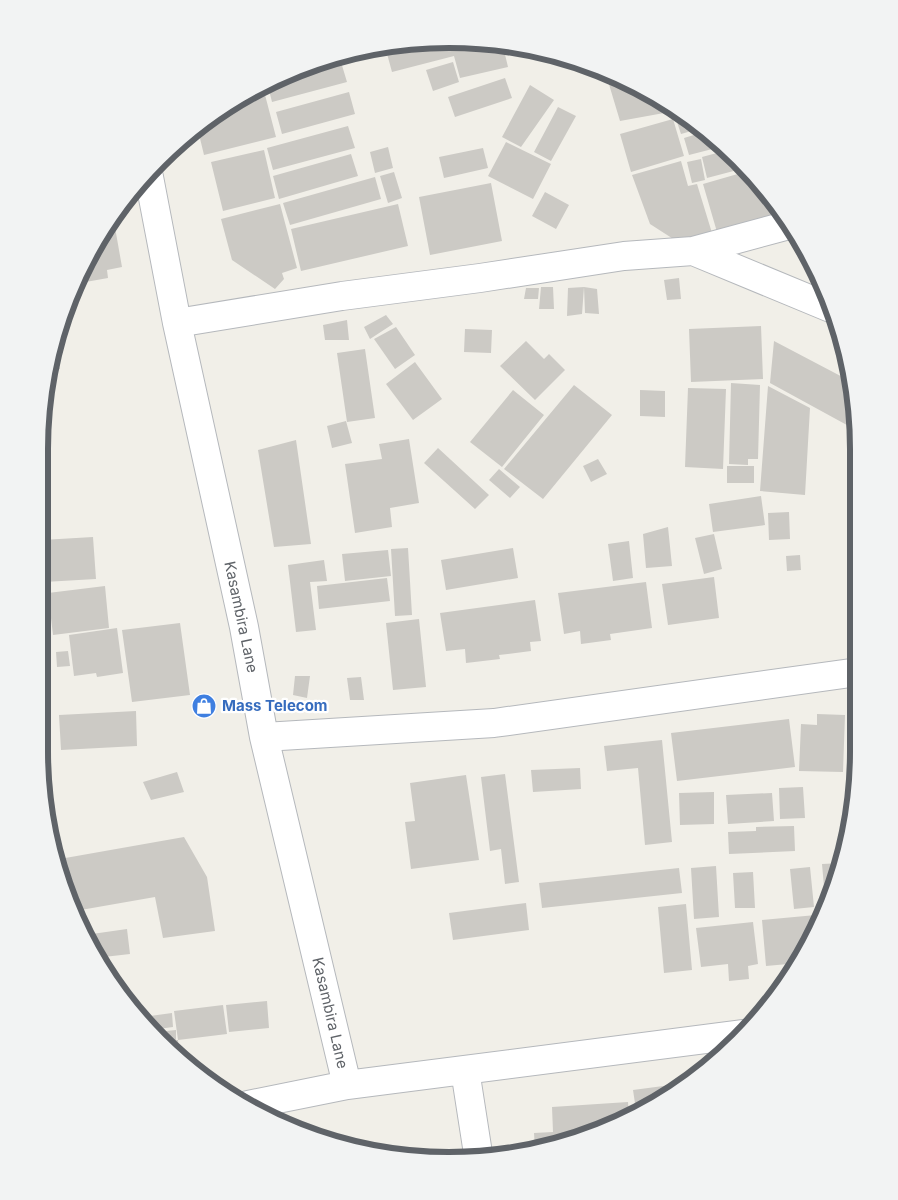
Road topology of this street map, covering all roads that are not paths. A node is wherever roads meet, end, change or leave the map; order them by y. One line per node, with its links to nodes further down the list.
1 (150, 181): 5 (street, Kasambira Lane)
2 (783, 227): 3 (street)
3 (693, 251): 4 (street); 5 (street)
4 (824, 305)
5 (177, 323): 7 (street, Kasambira Lane)
6 (850, 673): 7 (street)
7 (264, 737): 10 (street, Kasambira Lane)
8 (732, 1035): 9 (street)
9 (464, 1070): 10 (street); 12 (street)
10 (347, 1085): 11 (street)
11 (256, 1103)
12 (478, 1152)

